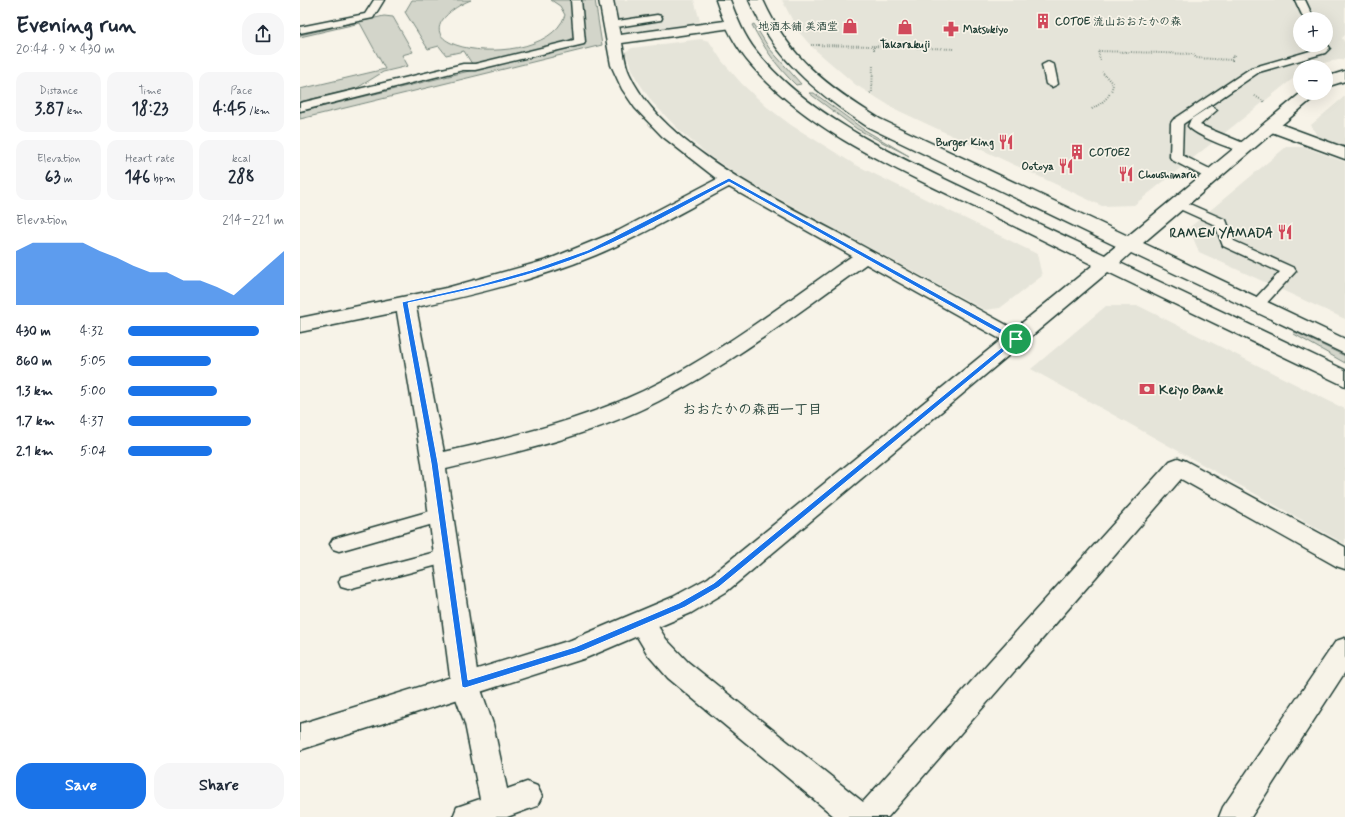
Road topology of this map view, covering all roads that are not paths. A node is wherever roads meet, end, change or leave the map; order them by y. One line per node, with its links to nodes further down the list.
1 (379, 0): 10 (lane)
2 (576, 0): 19 (lane)
3 (606, 0): 11 (street)
4 (724, 0): 9 (street)
5 (756, 0): 26 (street)
6 (1300, 0): 7 (lane)
7 (1306, 12)
8 (657, 18): 11 (lane)
9 (732, 24): 11 (street); 28 (street)
10 (300, 30)
11 (612, 33): 24 (street)
12 (1318, 52): 17 (lane)
13 (1048, 65): 16 (lane)
14 (1345, 76): 15 (street)
15 (1333, 80)
16 (1052, 84)
17 (1222, 94): 21 (lane); 23 (lane)
18 (1303, 100): 20 (street)
19 (300, 107)
20 (1272, 126): 21 (street); 22 (street)
21 (1244, 148): 23 (street)
22 (1345, 154)
23 (1211, 175): 25 (street)
24 (729, 180): 27 (street); 29 (street)
25 (1178, 203): 26 (street); 30 (lane)
26 (1129, 244): 28 (street); 30 (street)
27 (865, 256): 32 (street); 35 (street)
28 (1106, 264): 32 (street); 34 (street)
29 (405, 302): 31 (street); 35 (street)
30 (1257, 305): 33 (street)
31 (300, 325)
32 (1016, 339): 41 (street)
33 (1345, 347)
34 (1345, 379)
35 (434, 463): 36 (street)
36 (441, 515): 37 (lane); 38 (street)
37 (339, 544)
38 (447, 556): 40 (lane); 43 (street)
39 (1345, 559): 49 (street)
40 (348, 582)
41 (642, 623): 43 (street); 48 (street)
42 (1345, 649): 50 (street)
43 (465, 684): 44 (street); 46 (street)
44 (300, 737)
45 (527, 796): 46 (street)
46 (496, 807): 47 (street)
47 (468, 817)
48 (858, 817)
49 (869, 817)
50 (1234, 817)

